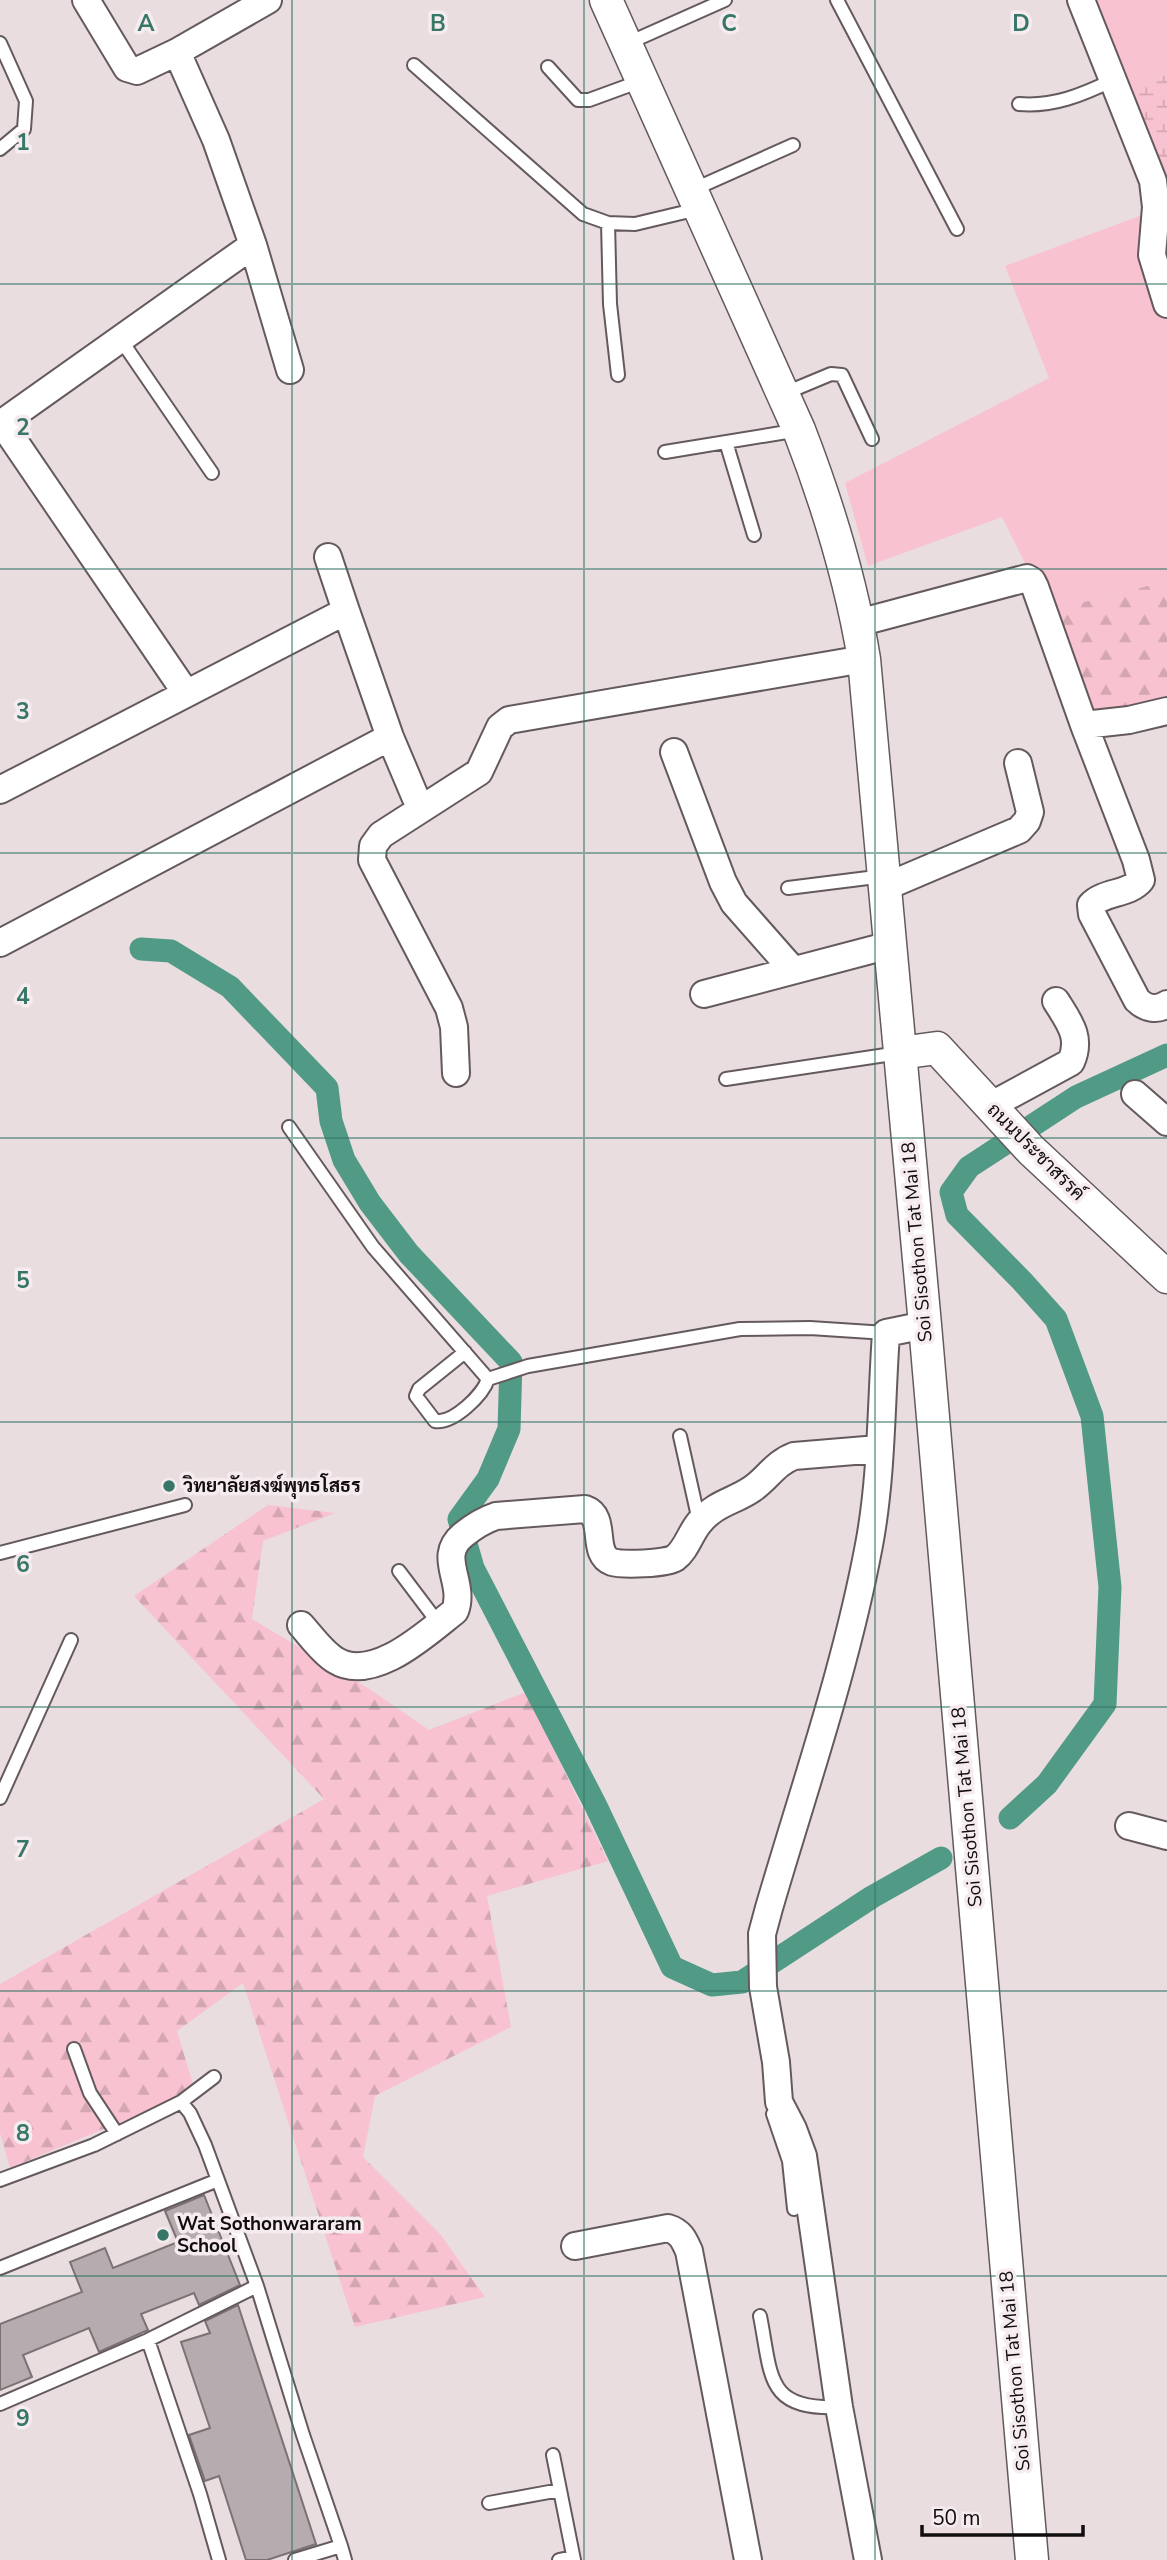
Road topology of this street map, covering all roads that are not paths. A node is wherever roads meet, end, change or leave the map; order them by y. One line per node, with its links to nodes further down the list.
1 (86, 0): 9 (street)
2 (268, 0): 9 (street)
3 (606, 0): 8 (street, Soi Sisothon Tat Mai 18)
4 (725, 0): 8 (lane)
5 (837, 0): 19 (lane)
6 (1080, 0): 12 (street)
7 (0, 43): 16 (lane)
8 (625, 44): 13 (street, Soi Sisothon Tat Mai 18)
9 (177, 52): 20 (street)
10 (414, 65): 18 (lane)
11 (548, 67): 13 (lane)
12 (1113, 80): 14 (lane); 21 (street)
13 (641, 81): 17 (street, Soi Sisothon Tat Mai 18)
14 (1018, 104)
15 (793, 145): 17 (lane)
16 (0, 149)
17 (694, 200): 18 (lane); 25 (street, Soi Sisothon Tat Mai 18)
18 (608, 223): 24 (lane)
19 (957, 229)
20 (253, 245): 22 (street); 23 (street)
21 (1167, 304)
22 (121, 340): 26 (street); 31 (lane)
23 (290, 370)
24 (618, 375)
25 (782, 394): 27 (street, Soi Sisothon Tat Mai 18); 28 (lane)
26 (1, 423): 37 (street)
27 (799, 430): 29 (lane); 35 (street, Soi Sisothon Tat Mai 18)
28 (872, 439)
29 (726, 442): 30 (lane); 32 (lane)
30 (665, 452)
31 (212, 473)
32 (754, 534)
33 (328, 557): 34 (street)
34 (346, 611): 37 (street); 40 (street)
35 (858, 622): 36 (street, Soi Sisothon Tat Mai 18); 39 (street)
36 (864, 659): 45 (street, Soi Sisothon Tat Mai 18); 54 (street)
37 (186, 693): 43 (street)
38 (1167, 711): 39 (street)
39 (1084, 725): 52 (street)
40 (390, 737): 44 (street); 47 (street)
41 (674, 752): 49 (street)
42 (1018, 763): 45 (street)
43 (0, 790)
44 (417, 801)
45 (885, 882): 46 (lane); 48 (street, Soi Sisothon Tat Mai 18)
46 (788, 888)
47 (0, 943)
48 (890, 945): 49 (street); 53 (street, Soi Sisothon Tat Mai 18)
49 (793, 970): 50 (street)
50 (705, 994)
51 (1056, 1001): 57 (street)
52 (1167, 1004)
53 (900, 1053): 55 (lane); 57 (street, ถนนประชาสรรค์); 61 (street, Soi Sisothon Tat Mai 18)
54 (456, 1073)
55 (726, 1079)
56 (1135, 1094): 58 (street)
57 (994, 1111): 60 (street, ถนนประชาสรรค์)
58 (1167, 1122)
59 (289, 1126): 63 (lane)
60 (1167, 1276)
61 (925, 1325): 62 (street); 103 (street, Soi Sisothon Tat Mai 18)
62 (886, 1334): 64 (lane); 66 (street)
63 (465, 1352): 64 (lane); 64 (lane)
64 (488, 1379)
65 (680, 1436): 68 (lane)
66 (878, 1449): 68 (street); 78 (street)
67 (185, 1505): 69 (lane)
68 (699, 1522): 71 (street)
69 (0, 1553)
70 (399, 1571): 71 (lane)
71 (439, 1624): 72 (street)
72 (301, 1625)
73 (71, 1640): 74 (lane)
74 (0, 1798)
75 (1129, 1826): 76 (street)
76 (1167, 1836)
77 (74, 2049): 81 (lane)
78 (776, 2062): 84 (lane); 91 (street)
79 (214, 2077): 80 (lane)
80 (181, 2102): 81 (lane); 83 (lane)
81 (117, 2134): 82 (lane)
82 (0, 2180)
83 (218, 2180): 86 (lane); 87 (lane)
84 (794, 2209)
85 (575, 2246): 101 (street)
86 (0, 2268)
87 (257, 2286): 89 (lane); 95 (lane)
88 (760, 2316): 91 (lane)
89 (148, 2340): 90 (lane); 97 (lane)
90 (0, 2403)
91 (839, 2407): 102 (street)
92 (553, 2455): 93 (lane)
93 (560, 2490): 94 (lane); 96 (lane)
94 (489, 2502)
95 (341, 2546): 98 (lane); 99 (lane)
96 (573, 2559): 100 (lane)
97 (219, 2560)
98 (295, 2560)
99 (345, 2560)
100 (559, 2560)
101 (748, 2560)
102 (868, 2560)
103 (1032, 2560)

